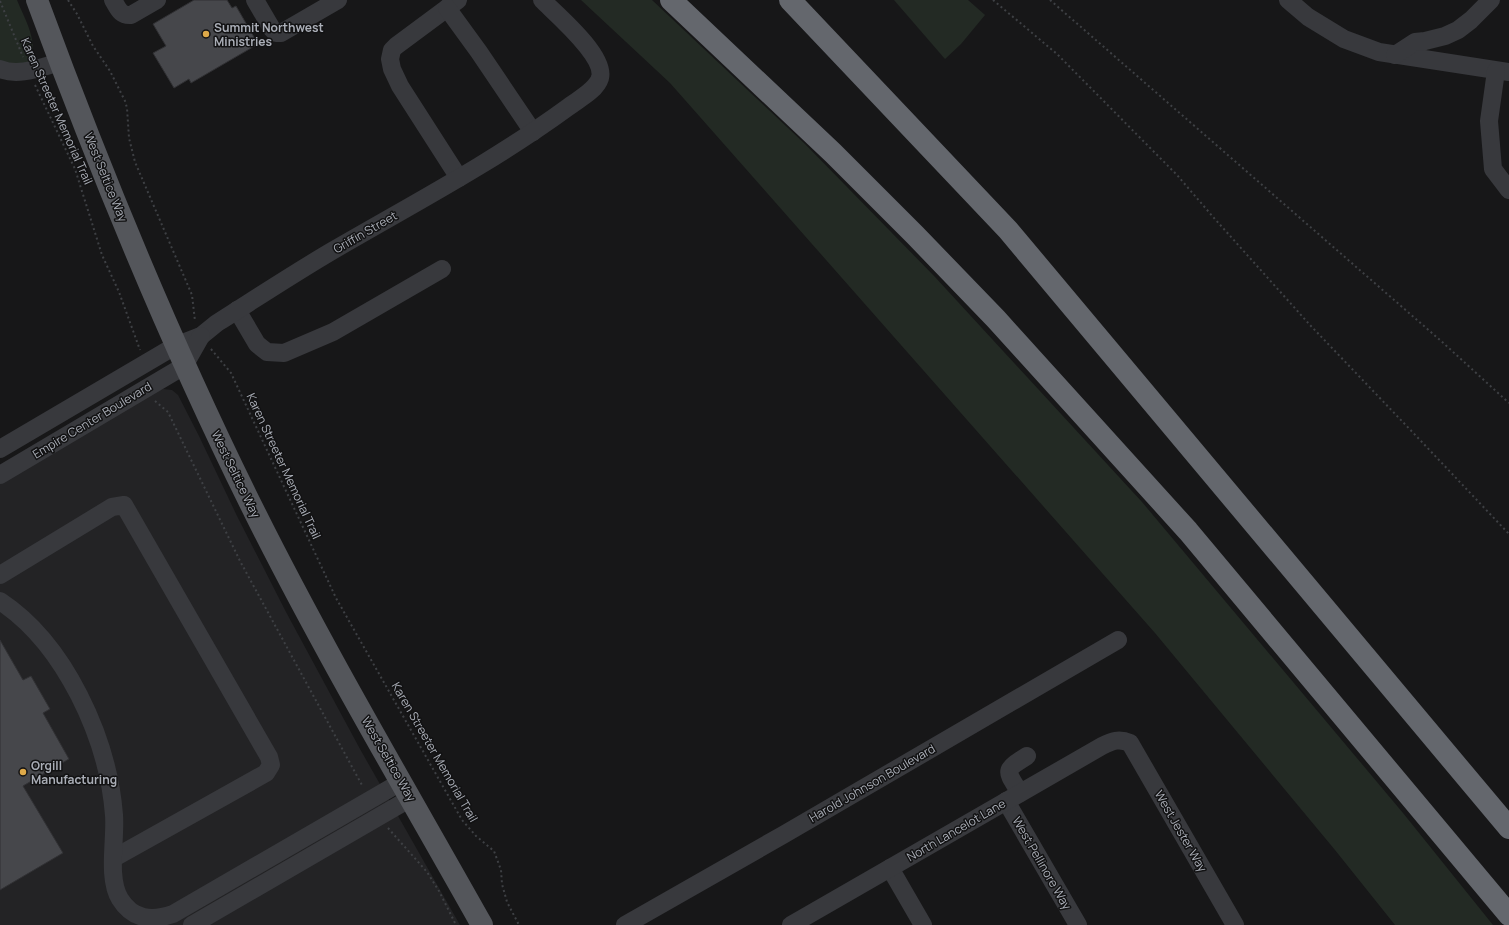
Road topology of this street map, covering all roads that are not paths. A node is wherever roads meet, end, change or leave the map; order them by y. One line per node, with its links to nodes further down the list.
1 (37, 0): 13 (main road, West Seltice Way)
2 (113, 0): 3 (street)
3 (157, 0)
4 (255, 0): 5 (street)
5 (338, 0)
6 (542, 0): 16 (street, Griffin Street)
7 (672, 0): 39 (highway)
8 (790, 0): 35 (highway)
9 (1288, 0): 12 (street)
10 (1491, 0): 12 (street)
11 (452, 4): 16 (street); 17 (street)
12 (1395, 55): 15 (street)
13 (60, 62): 14 (street); 22 (main road, West Seltice Way)
14 (0, 68)
15 (1503, 72): 18 (street)
16 (533, 132): 17 (street, Griffin Street)
17 (459, 178): 20 (street, Griffin Street)
18 (1509, 190)
19 (442, 270): 20 (street)
20 (237, 310): 21 (street, Griffin Street)
21 (201, 336): 22 (street, Griffin Street); 23 (street, Griffin Street)
22 (175, 346): 23 (main road, West Seltice Way); 24 (street, Empire Center Boulevard)
23 (184, 366): 25 (street, Empire Center Boulevard); 33 (main road, West Seltice Way)
24 (114, 382): 25 (street); 26 (street, Empire Center Boulevard)
25 (125, 401): 27 (street, Empire Center Boulevard)
26 (0, 449)
27 (0, 475)
28 (0, 575): 36 (street)
29 (0, 601): 36 (street)
30 (1118, 640): 42 (street, Harold Johnson Boulevard)
31 (1124, 740): 34 (street, North Lancelot Lane); 46 (street, West Jester Way)
32 (1026, 756): 34 (street, West Pellinore Way)
33 (406, 790): 38 (street); 40 (street); 41 (main road, West Seltice Way)
34 (1013, 797): 37 (street, North Lancelot Lane); 45 (street, West Pellinore Way)
35 (1509, 828)
36 (114, 858): 38 (street)
37 (890, 868): 43 (street, North Lancelot Lane); 44 (street)
38 (182, 910): 40 (street)
39 (1509, 915)
40 (191, 925)
41 (482, 925)
42 (625, 925)
43 (791, 925)
44 (923, 925)
45 (1078, 925)
46 (1235, 925)

